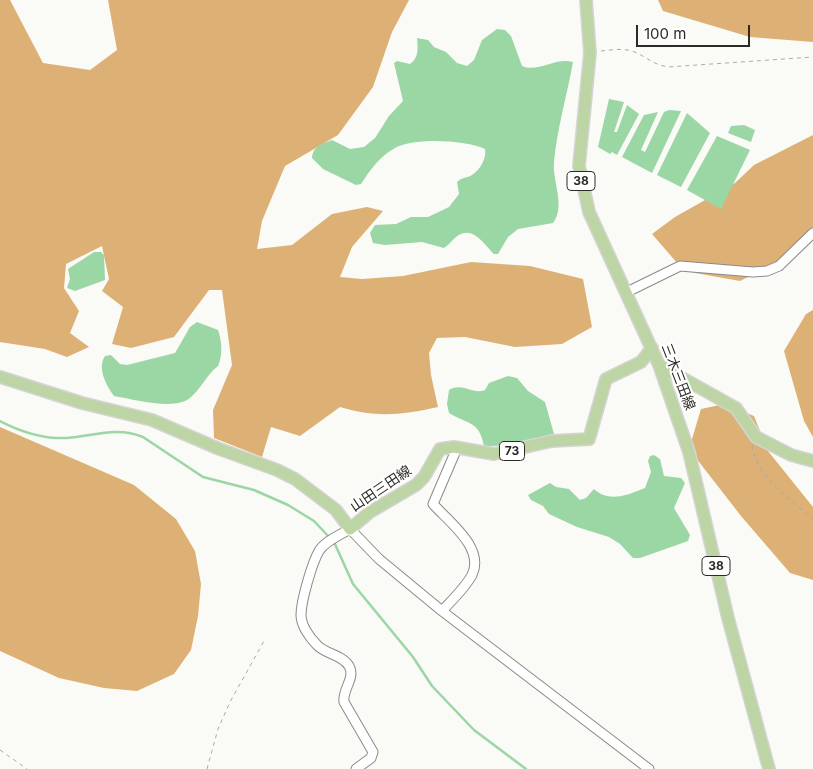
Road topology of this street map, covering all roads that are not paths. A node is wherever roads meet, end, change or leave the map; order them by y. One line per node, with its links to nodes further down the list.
1 (586, 0): 3 (main road, 三木三田線 / 38)
2 (813, 233): 3 (street)
3 (625, 293): 4 (main road, 三木三田線 / 38)
4 (652, 348): 5 (main road, 三木三田線 / 38); 7 (main road, 山田三田線 / 73)
5 (660, 365): 8 (main road); 13 (main road, 三木三田線 / 38)
6 (0, 377): 9 (main road, 山田三田線)
7 (457, 448): 9 (main road, 山田三田線 / 73); 10 (street)
8 (813, 461)
9 (350, 529): 10 (street); 11 (street)
10 (442, 611): 12 (street)
11 (356, 769)
12 (649, 769)
13 (769, 769)

